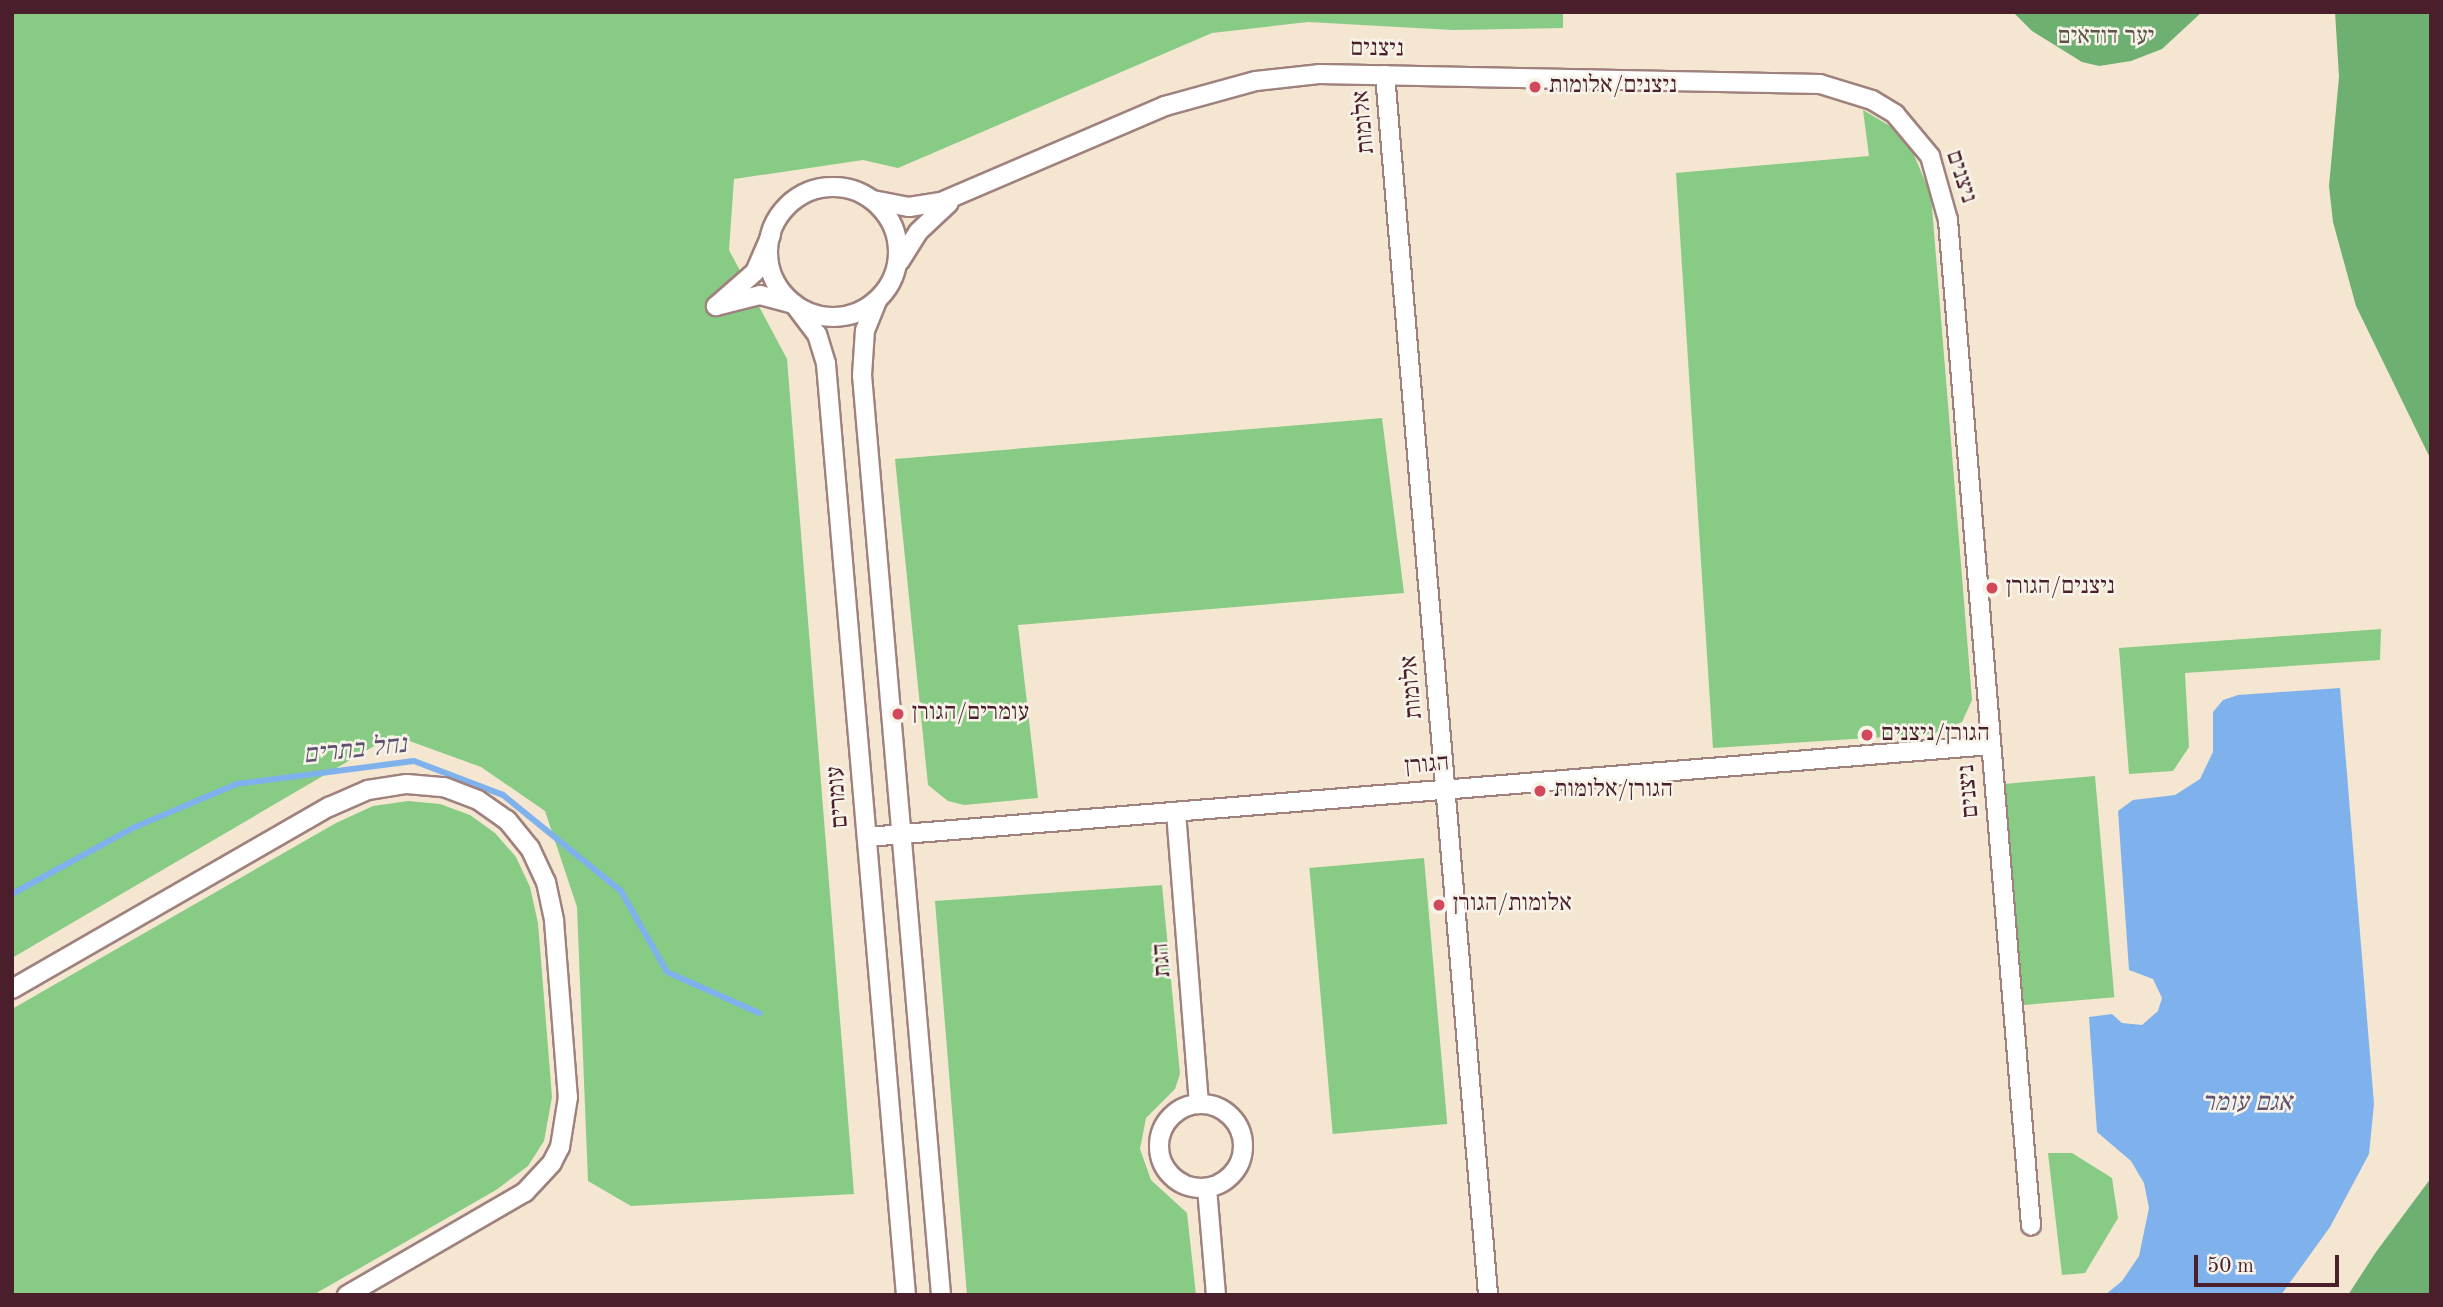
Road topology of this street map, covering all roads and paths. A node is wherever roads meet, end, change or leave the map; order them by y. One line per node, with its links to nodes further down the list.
1 (1385, 75): 2 (street, ניצנים); 8 (street, ניצנים); 9 (street, אלומות)
2 (961, 196): 3 (street, ניצנים); 5 (street, ניצנים)
3 (873, 200): 4 (street); 5 (street)
4 (771, 235): 7 (street); 7 (street)
5 (896, 269): 6 (street)
6 (877, 301): 7 (street); 11 (street)
7 (794, 304): 12 (street, עומרים)
8 (1991, 745): 9 (street, הגורן); 16 (street, ניצנים)
9 (1446, 789): 10 (street, הגורן); 21 (street, אלומות)
10 (1176, 811): 11 (street, הגורן); 14 (street, הגת)
11 (901, 834): 12 (street, הגורן); 19 (street)
12 (867, 837): 18 (street, עומרים)
13 (12, 989): 17 (street)
14 (1199, 1104): 15 (street); 15 (street)
15 (1207, 1188): 20 (street)
16 (2031, 1226)
17 (347, 1295)
18 (906, 1295)
19 (941, 1295)
20 (1216, 1295)
21 (1488, 1295)

